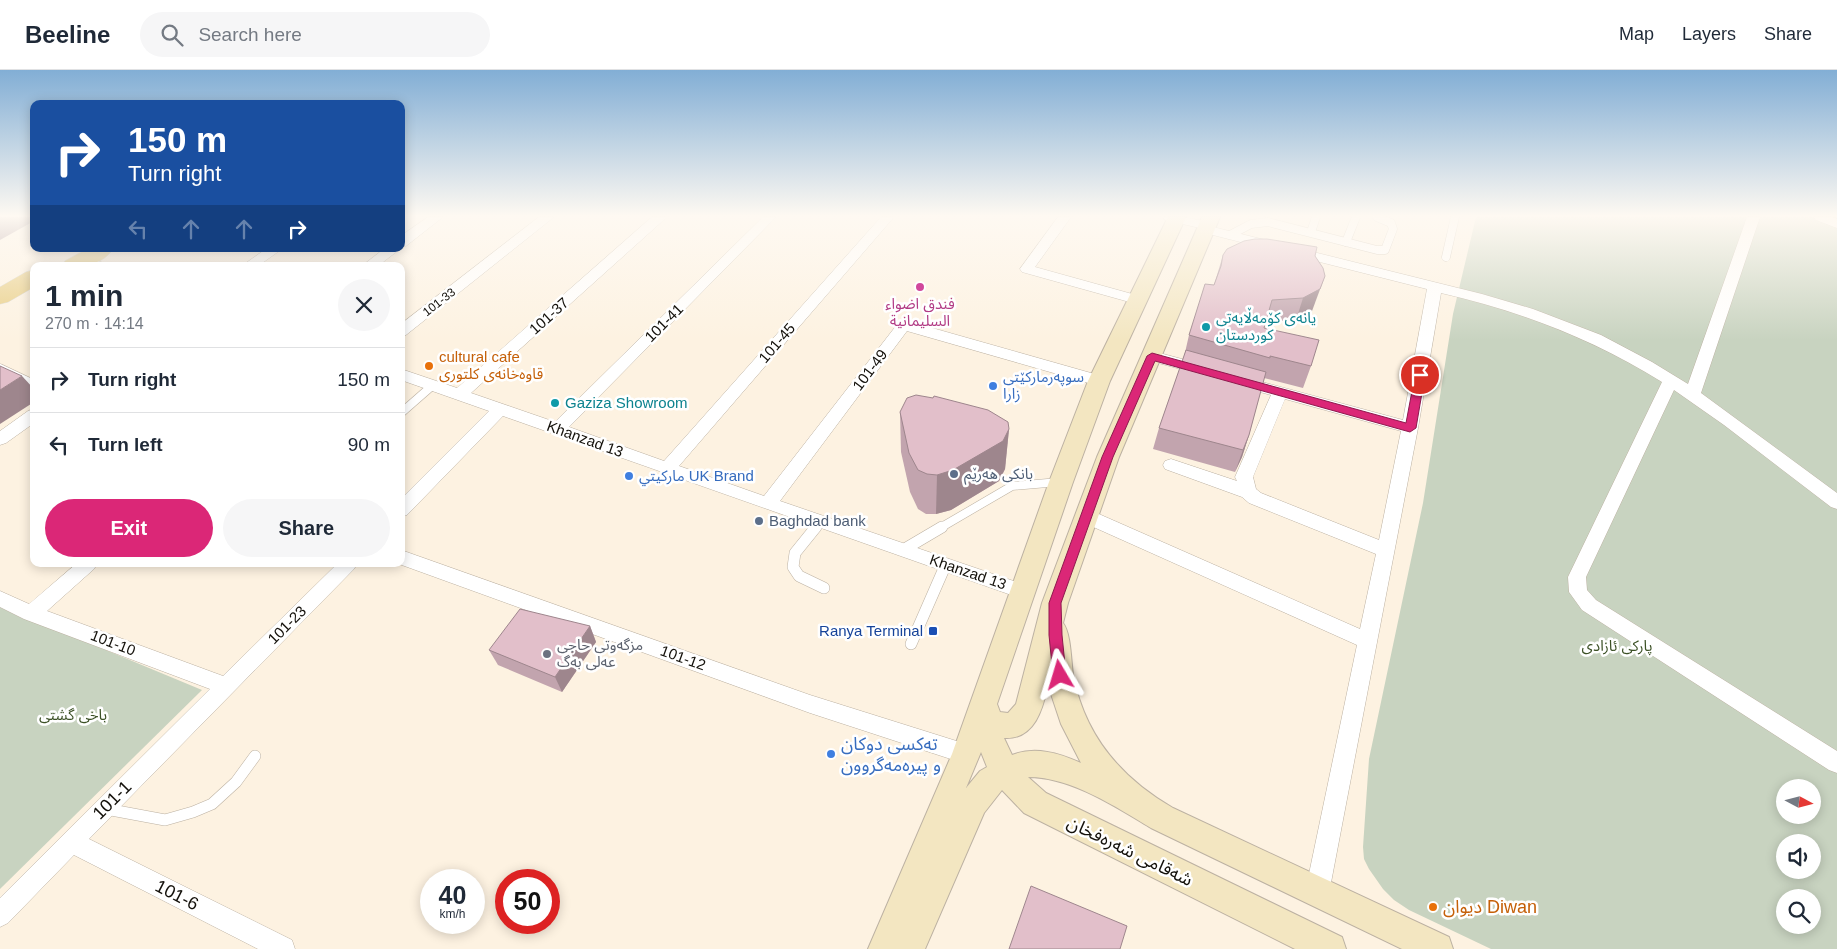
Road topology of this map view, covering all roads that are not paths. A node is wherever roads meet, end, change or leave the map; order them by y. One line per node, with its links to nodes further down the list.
1 (495, 258): 16 (street, 101-33)
2 (614, 258): 25 (street, 101-37)
3 (729, 258): 31 (street, 101-41)
4 (852, 258): 34 (street, 101-45)
5 (1034, 258): 14 (street)
6 (1157, 258): 14 (main road)
7 (1194, 258): 17 (main road)
8 (1321, 258): 11 (street)
9 (1740, 258): 26 (street)
10 (30, 279): 13 (main road)
11 (1435, 287): 20 (street); 30 (street)
12 (30, 292): 15 (main road)
13 (0, 297)
14 (1138, 300): 21 (main road)
15 (0, 310)
16 (405, 329)
17 (1152, 356): 24 (street); 40 (main road)
18 (0, 368): 22 (lane)
19 (405, 375): 23 (street, Khanzad 13)
20 (1671, 380): 26 (street); 59 (street)
21 (1099, 381): 35 (main road); 38 (street, 101-49)
22 (30, 382)
23 (433, 385): 25 (street, Khanzad 13); 27 (lane)
24 (1280, 392): 30 (street); 36 (street)
25 (460, 394): 28 (street, Khanzad 13)
26 (1692, 395): 37 (street)
27 (405, 409)
28 (501, 409): 31 (street, Khanzad 13); 39 (street)
29 (30, 418): 32 (street)
30 (1410, 428): 43 (street)
31 (558, 429): 34 (street, Khanzad 13)
32 (0, 439)
33 (1171, 465): 36 (street)
34 (667, 469): 38 (street, Khanzad 13)
35 (1061, 482): 42 (lane); 49 (main road)
36 (1248, 492): 43 (street)
37 (1837, 502)
38 (768, 504): 41 (street, Khanzad 13)
39 (405, 506)
40 (1086, 516): 51 (main road); 53 (street)
41 (820, 522): 42 (street, Khanzad 13); 48 (lane)
42 (903, 550): 45 (street, Khanzad 13)
43 (1385, 550): 53 (street)
44 (405, 558): 57 (street, 101-12)
45 (946, 564): 49 (street, Khanzad 13); 54 (lane)
46 (85, 567): 52 (street)
47 (345, 567): 55 (street, 101-23)
48 (824, 588)
49 (1024, 592): 51 (main road); 56 (main road)
50 (0, 598): 52 (street, 101-10)
51 (1055, 603): 56 (main road); 61 (main road)
52 (31, 613): 55 (street, 101-10)
53 (1367, 641): 64 (street)
54 (911, 644)
55 (226, 686): 62 (street, 101-1)
56 (983, 703): 57 (main road); 60 (main road, شەقامی شەرەفخان)
57 (966, 754): 67 (main road)
58 (254, 756): 62 (lane)
59 (1837, 763)
60 (1004, 772): 61 (main road); 68 (main road); 69 (main road, شەقامی شەرەفخان)
61 (1133, 800): 64 (main road)
62 (103, 809): 63 (street, 101-1)
63 (72, 842): 65 (street, 101-1); 66 (street, 101-6)
64 (1317, 893): 70 (main road)
65 (0, 915)
66 (283, 949)
67 (884, 949)
68 (909, 949)
69 (1330, 949)
70 (1437, 949)

